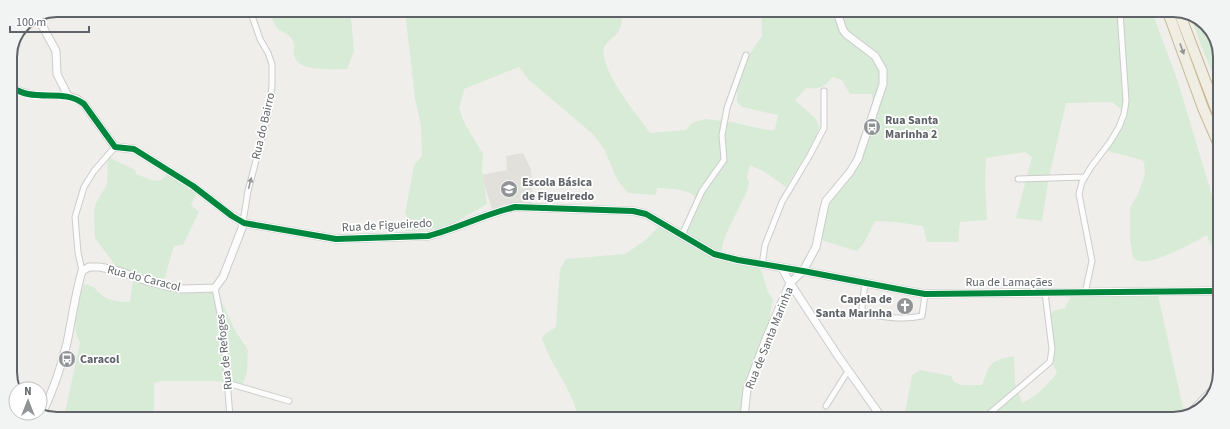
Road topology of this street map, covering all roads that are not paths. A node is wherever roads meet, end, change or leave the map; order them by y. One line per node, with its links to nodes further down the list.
1 (252, 17): 16 (street, Rua do Bairro, one-way to 1)
2 (838, 17): 21 (street, Rua de Santa Marinha)
3 (1120, 17): 14 (street)
4 (1170, 17): 12 (highway, one-way to 12)
5 (1181, 18): 11 (highway)
6 (40, 21): 10 (street)
7 (746, 55): 17 (street)
8 (17, 90): 10 (street)
9 (824, 91): 18 (street)
10 (68, 96): 13 (street)
11 (1213, 101)
12 (1213, 131)
13 (115, 147): 16 (street, Rua de Figueiredo); 20 (street)
14 (1085, 177): 15 (street); 27 (street)
15 (1018, 180)
16 (243, 222): 17 (street, Rua de Figueiredo); 24 (street)
17 (682, 235): 18 (street, Rua de Figueiredo)
18 (762, 265): 19 (street, Rua de Figueiredo)
19 (782, 268): 21 (street, Rua de Lamaçães); 22 (street)
20 (82, 271): 24 (street, Rua do Caracol); 31 (street)
21 (803, 271): 22 (street, Rua de Santa Marinha); 23 (street, Rua de Lamaçães)
22 (790, 283): 29 (street); 35 (street, Rua de Santa Marinha)
23 (865, 283): 28 (street, Rua de Lamaçães); 28 (street)
24 (215, 288): 30 (street, Rua de Refoges)
25 (1213, 291): 27 (street, Rua de Lamaçães)
26 (1045, 293): 27 (street, Rua de Lamaçães); 28 (street, Rua de Lamaçães); 37 (street)
27 (1085, 293)
28 (925, 294)
29 (848, 371): 33 (street); 36 (street)
30 (227, 383): 32 (street); 34 (street, Rua de Refoges)
31 (48, 401)
32 (289, 401)
33 (826, 406)
34 (230, 412)
35 (745, 412)
36 (878, 412)
37 (991, 412)

